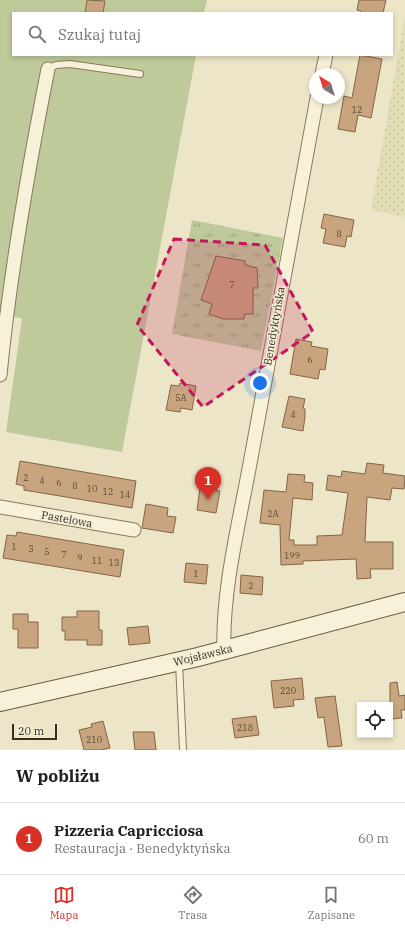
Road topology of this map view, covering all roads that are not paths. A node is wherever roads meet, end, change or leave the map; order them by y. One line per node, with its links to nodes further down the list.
1 (326, 56): 2 (street)
2 (323, 68)
3 (48, 69): 4 (lane); 6 (street)
4 (140, 74)
5 (316, 104): 10 (street, Benedyktyńska)
6 (0, 375)
7 (0, 507): 8 (street, Pastelowa)
8 (134, 530)
9 (405, 602): 10 (street, Wojsławska)
10 (224, 650): 11 (street, Wojsławska)
11 (179, 661): 12 (street, Wojsławska); 13 (lane)
12 (0, 702)
13 (183, 750)

